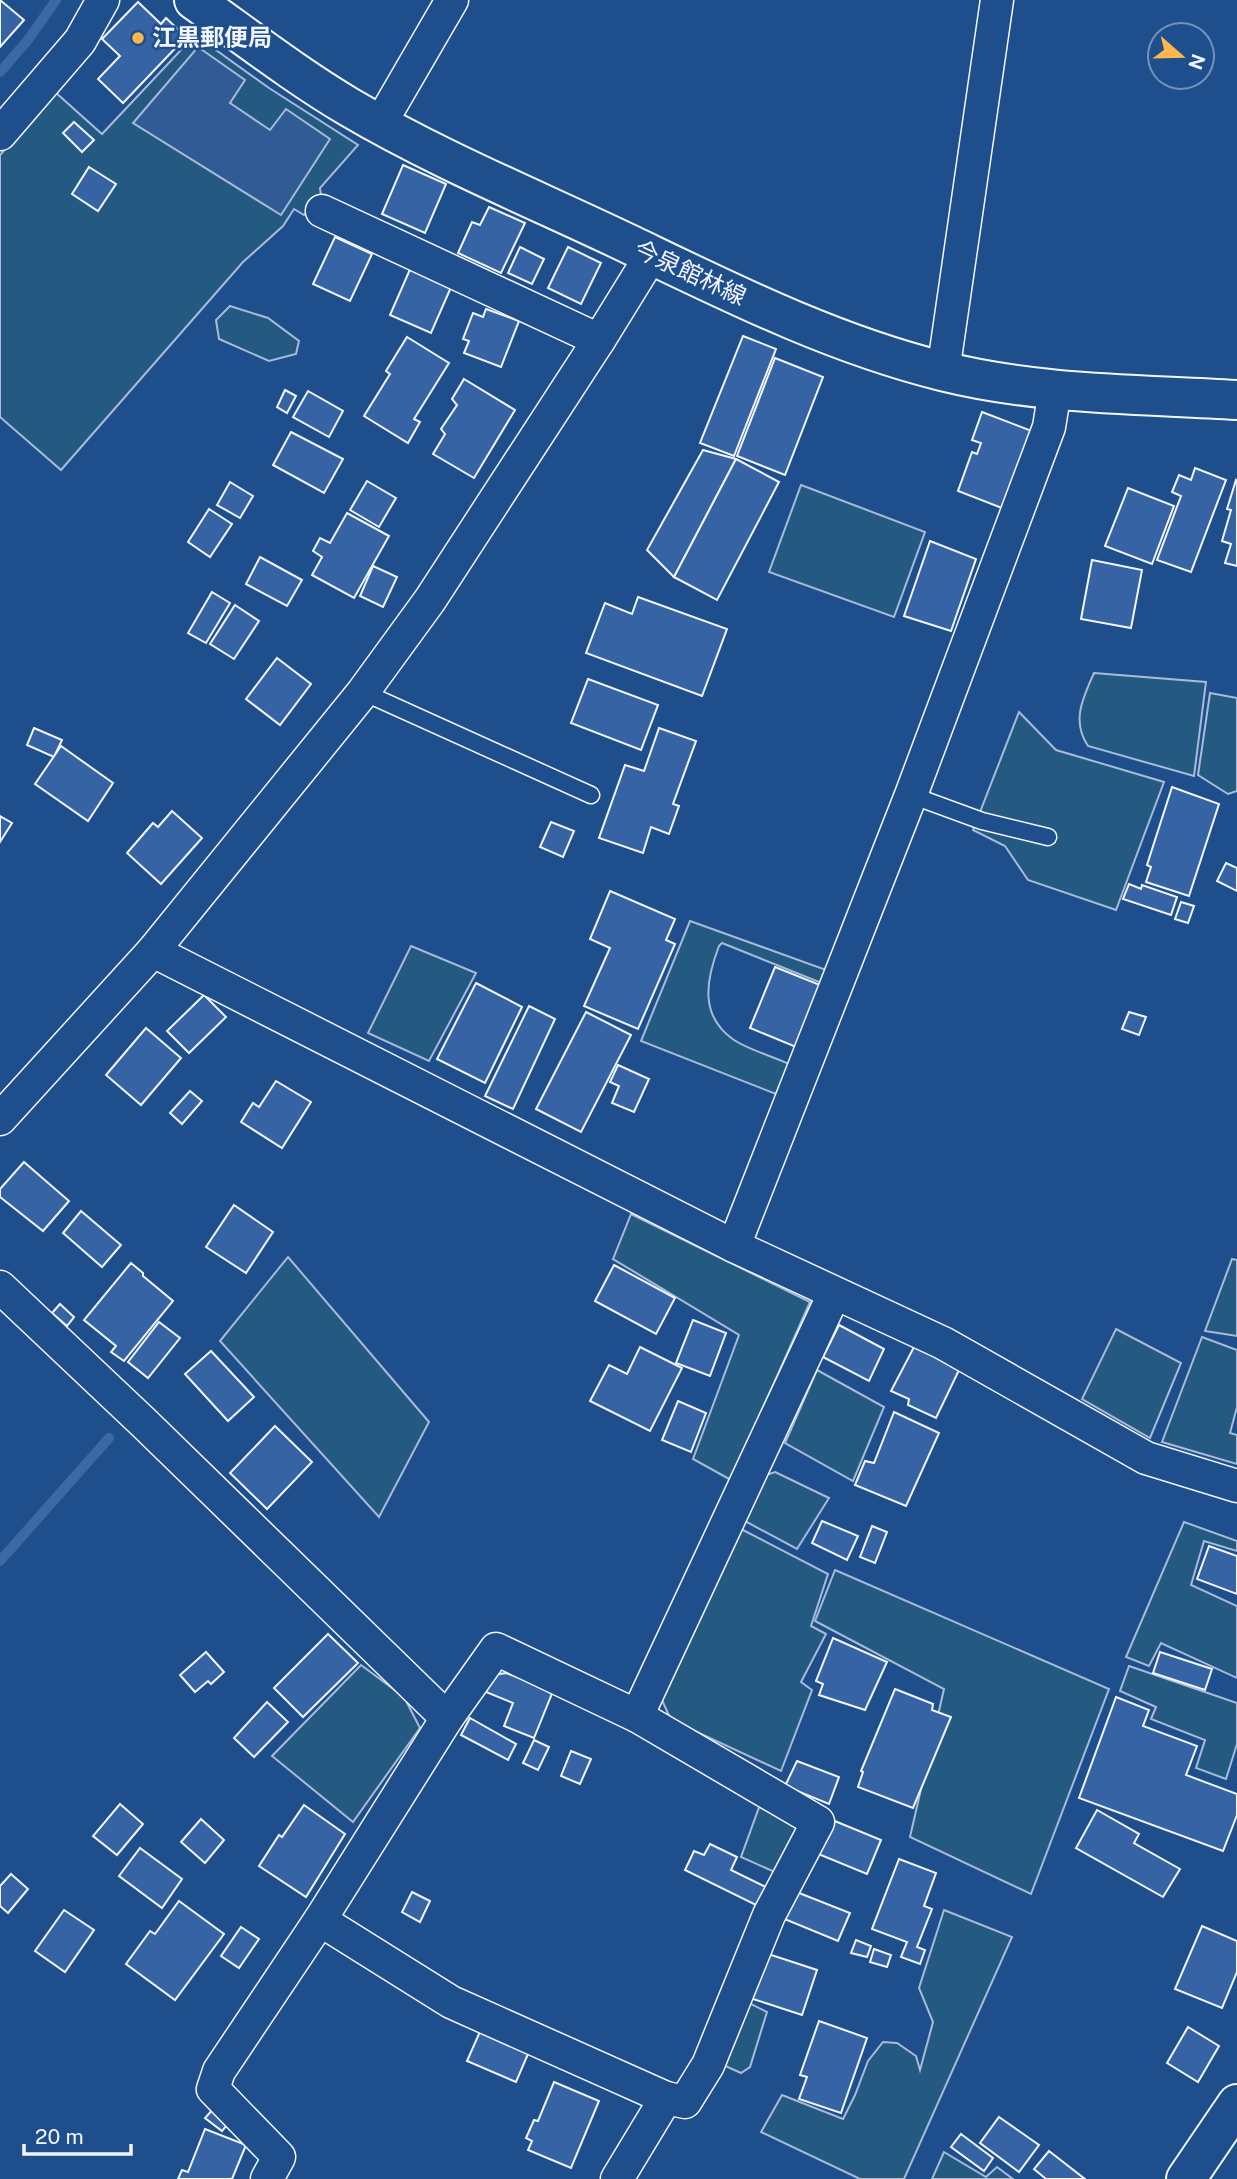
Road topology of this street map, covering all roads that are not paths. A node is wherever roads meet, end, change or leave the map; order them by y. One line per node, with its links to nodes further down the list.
1 (103, 0): 6 (street)
2 (194, 0): 5 (main road, 今泉館林線)
3 (452, 0): 5 (street)
4 (997, 0): 10 (street)
5 (380, 124): 8 (main road, 今泉館林線)
6 (0, 135)
7 (322, 211): 9 (street)
8 (650, 254): 9 (street); 10 (main road, 今泉館林線)
9 (599, 340): 13 (street)
10 (943, 372): 11 (main road, 今泉館林線)
11 (1055, 390): 12 (main road, 今泉館林線); 15 (street)
12 (1237, 400)
13 (363, 692): 14 (lane); 17 (street)
14 (592, 795)
15 (911, 795): 16 (lane); 19 (street)
16 (1048, 837)
17 (153, 951): 18 (street); 19 (street)
18 (0, 1119)
19 (733, 1246): 21 (street)
20 (0, 1287): 24 (street)
21 (834, 1294): 22 (street); 23 (street)
22 (1237, 1486)
23 (637, 1716): 24 (street); 26 (street)
24 (447, 1718): 25 (street)
25 (320, 1920): 26 (street); 28 (street)
26 (666, 2098): 29 (street)
27 (1237, 2104): 30 (main road)
28 (267, 2179)
29 (617, 2179)
30 (1186, 2179)

